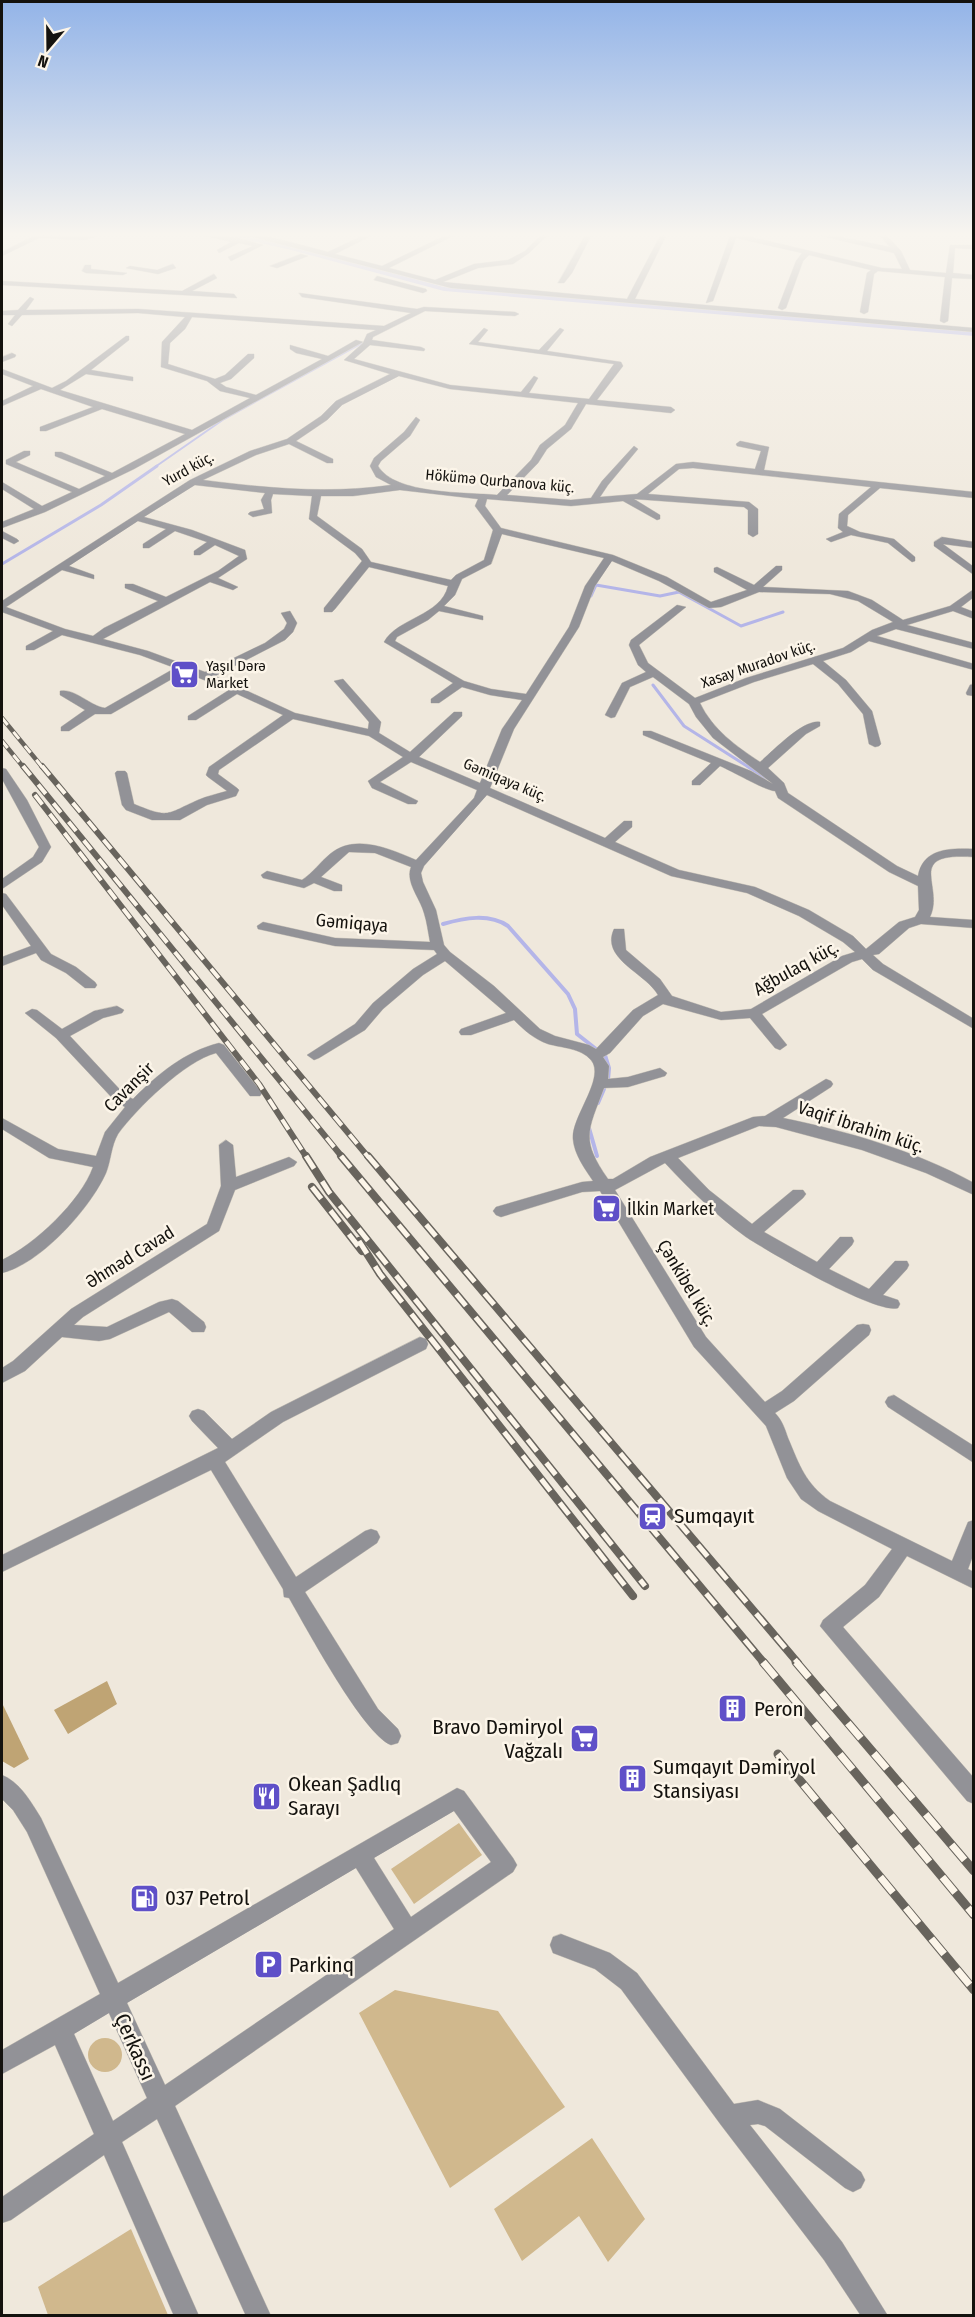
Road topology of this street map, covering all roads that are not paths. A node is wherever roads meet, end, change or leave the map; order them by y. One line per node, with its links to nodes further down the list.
1 (121, 342): 16 (street)
2 (166, 342): 20 (street)
3 (363, 342): 13 (street)
4 (366, 342): 17 (street)
5 (381, 342): 9 (street)
6 (474, 342): 10 (street)
7 (550, 342): 10 (street)
8 (293, 347): 13 (street)
9 (421, 349)
10 (541, 353): 25 (street)
11 (12, 355): 14 (street)
12 (251, 356): 20 (street)
13 (327, 358): 24 (street)
14 (2, 360)
15 (2, 371): 21 (street)
16 (84, 371): 19 (street); 22 (street)
17 (396, 374): 23 (street); 32 (street, Yurd küç.)
18 (534, 378): 23 (street)
19 (130, 379)
20 (213, 382): 24 (street)
21 (42, 385): 22 (street); 26 (street)
22 (54, 390): 27 (street)
23 (523, 395): 25 (street)
24 (255, 397): 31 (street)
25 (588, 400): 28 (street); 50 (street)
26 (2, 404)
27 (103, 406): 30 (street); 31 (street)
28 (671, 410)
29 (417, 420): 43 (street)
30 (43, 429)
31 (192, 433): 39 (street)
32 (290, 441): 37 (street); 40 (street, Yurd küç.)
33 (740, 444): 38 (street)
34 (634, 450): 52 (street)
35 (27, 453): 45 (street)
36 (58, 454): 39 (street)
37 (330, 461)
38 (759, 472): 42 (street); 49 (street)
39 (113, 476): 45 (street)
40 (193, 482): 44 (street, Hökümə Qurbanova küç.); 56 (street, Yurd küç.)
41 (2, 485): 53 (street)
42 (877, 485): 47 (street); 60 (street)
43 (400, 487): 46 (street, Hökümə Qurbanova küç.); 48 (street, Hökümə Qurbanova küç.)
44 (270, 491): 46 (street, Hökümə Qurbanova küç.); 54 (street)
45 (79, 492): 53 (street)
46 (317, 493): 71 (street)
47 (974, 495)
48 (483, 496): 50 (street, Hökümə Qurbanova küç.); 59 (street)
49 (640, 496): 51 (street, Hökümə Qurbanova küç.); 62 (street, Hökümə Qurbanova küç.)
50 (500, 498): 52 (street, Hökümə Qurbanova küç.)
51 (625, 498): 52 (street, Hökümə Qurbanova küç.); 55 (street)
52 (595, 501)
53 (42, 510): 57 (street)
54 (253, 514)
55 (657, 517)
56 (136, 518): 58 (street); 72 (street, Yurd küç.)
57 (2, 525)
58 (174, 528): 65 (street); 67 (street)
59 (498, 530): 69 (street); 78 (street)
60 (851, 532): 63 (street); 70 (street)
61 (2, 534): 64 (street)
62 (753, 534)
63 (831, 539)
64 (14, 541)
65 (214, 542): 68 (street); 77 (street)
66 (974, 545): 75 (street)
67 (146, 546)
68 (197, 553)
69 (610, 557): 81 (street); 107 (street)
70 (912, 559)
71 (367, 564): 78 (street); 88 (street)
72 (62, 567): 76 (street); 84 (street, Yurd küç.)
73 (779, 568): 81 (street)
74 (717, 570): 81 (street)
75 (974, 572)
76 (91, 577)
77 (210, 579): 80 (street); 83 (street)
78 (453, 584): 85 (street)
79 (129, 586): 83 (street)
80 (233, 587)
81 (754, 590): 92 (street)
82 (974, 592): 87 (street, Xasay Muradov küç.)
83 (166, 601): 95 (street)
84 (2, 607): 93 (street, Gəmiqaya küç.)
85 (437, 607): 91 (street); 104 (street)
86 (681, 607): 101 (street)
87 (954, 608): 90 (street); 92 (street, Xasay Muradov küç.)
88 (328, 610)
89 (286, 614): 102 (street)
90 (974, 616)
91 (479, 618)
92 (898, 624): 94 (street, Xasay Muradov küç.); 96 (street)
93 (61, 631): 95 (street, Gəmiqaya küç.); 97 (street)
94 (868, 637): 98 (street, Xasay Muradov küç.); 100 (street)
95 (96, 639): 99 (street, Gəmiqaya küç.)
96 (974, 646)
97 (30, 648)
98 (815, 660): 109 (street, Xasay Muradov küç.); 119 (street)
99 (184, 667): 102 (street, Gəmiqaya küç.); 110 (street)
100 (974, 667)
101 (653, 673): 109 (street); 113 (street)
102 (206, 676): 105 (street, Gəmiqaya küç.)
103 (339, 681): 118 (street)
104 (460, 683): 107 (street); 108 (street)
105 (237, 690): 112 (street, Gəmiqaya küç.); 114 (street)
106 (64, 693): 110 (street)
107 (527, 698): 126 (street)
108 (435, 701)
109 (694, 702): 122 (street, Xasay Muradov küç.)
110 (93, 710): 116 (street)
111 (458, 714): 120 (street)
112 (291, 715): 118 (street, Gəmiqaya küç.); 124 (street)
113 (611, 715)
114 (192, 718)
115 (816, 724): 122 (street)
116 (65, 729)
117 (647, 733): 121 (street)
118 (373, 734): 120 (street, Gəmiqaya küç.)
119 (875, 744)
120 (410, 757): 126 (street, Gəmiqaya küç.); 128 (street)
121 (719, 761): 125 (street); 127 (street)
122 (761, 768): 127 (street, Xasay Muradov küç.)
123 (2, 771): 136 (street)
124 (121, 773)
125 (696, 783)
126 (484, 790): 130 (street, Gəmiqaya küç.); 132 (street)
127 (782, 795): 135 (street, Xasay Muradov küç.)
128 (412, 801)
129 (628, 824): 130 (street)
130 (608, 843): 145 (street, Gəmiqaya küç.)
131 (974, 853): 135 (street)
132 (418, 865): 134 (street); 144 (street)
133 (267, 875): 134 (street)
134 (312, 878): 137 (street)
135 (924, 884): 139 (street)
136 (2, 885)
137 (338, 888)
138 (2, 897): 143 (street)
139 (920, 920): 140 (street); 145 (street, Ağbulaq küç.)
140 (974, 924)
141 (263, 926): 144 (street, Gəmiqaya)
142 (619, 932): 148 (street)
143 (38, 948): 146 (street); 147 (street)
144 (441, 950): 152 (street); 157 (street)
145 (865, 954): 150 (street, Ağbulaq küç.); 153 (street, Gəmiqaya küç.)
146 (2, 962)
147 (90, 984)
148 (666, 998): 150 (street, Ağbulaq küç.); 158 (street)
149 (117, 1010): 155 (street)
150 (754, 1012): 156 (street)
151 (32, 1013): 155 (street)
152 (517, 1014): 154 (street); 158 (street)
153 (974, 1025)
154 (466, 1032)
155 (61, 1035): 163 (street)
156 (780, 1045)
157 (314, 1055)
158 (595, 1055): 160 (street, Çənkibel küç.)
159 (660, 1073): 160 (street)
160 (599, 1084): 170 (street, Çənkibel küç.)
161 (826, 1084): 164 (street)
162 (255, 1093): 163 (street, Cavanşir)
163 (136, 1107): 169 (street, Cavanşir)
164 (770, 1120): 167 (street, Vaqif İbrahim küç.); 172 (street, Vaqif İbrahim küç.)
165 (2, 1123): 169 (street)
166 (226, 1145): 171 (street, Əhməd Cavad)
167 (667, 1156): 170 (street, Vaqif İbrahim küç.); 175 (street)
168 (289, 1162): 171 (street)
169 (104, 1163): 178 (street, Cavanşir)
170 (602, 1184): 174 (street, Vaqif İbrahim küç.); 188 (street, Çənkibel küç.)
171 (229, 1186): 183 (street, Əhməd Cavad)
172 (974, 1190)
173 (798, 1194): 175 (street)
174 (501, 1211)
175 (752, 1233): 179 (street)
176 (846, 1241): 179 (street)
177 (901, 1265): 180 (street)
178 (2, 1267)
179 (819, 1270): 180 (street)
180 (871, 1298): 181 (street)
181 (892, 1304)
182 (198, 1327): 183 (street)
183 (59, 1330): 186 (street, Əhməd Cavad)
184 (863, 1330): 188 (street)
185 (420, 1344): 190 (street)
186 (2, 1376)
187 (894, 1402): 191 (street)
188 (764, 1411): 195 (street, Çənkibel küç.)
189 (198, 1416): 190 (street)
190 (230, 1448): 192 (street)
191 (974, 1456)
192 (214, 1460): 196 (street); 198 (street)
193 (974, 1528): 197 (street)
194 (371, 1537): 198 (street)
195 (903, 1546): 197 (street, Çənkibel küç.); 201 (street)
196 (2, 1564)
197 (965, 1577)
198 (291, 1591): 199 (street)
199 (391, 1736)
200 (2, 1785): 205 (street, Çerkassı)
201 (974, 1794)
202 (360, 1856): 203 (street); 203 (street); 205 (street)
203 (408, 1932): 208 (street)
204 (561, 1945): 209 (street)
205 (113, 1999): 206 (street); 208 (street, Çerkassı)
206 (60, 2029): 207 (street); 210 (street)
207 (2, 2063)
208 (159, 2101): 210 (street); 214 (street, Çerkassı)
209 (729, 2117): 211 (street); 215 (street)
210 (108, 2138): 212 (street); 213 (street)
211 (853, 2180)
212 (2, 2211)
213 (187, 2316)
214 (259, 2316)
215 (876, 2316)

